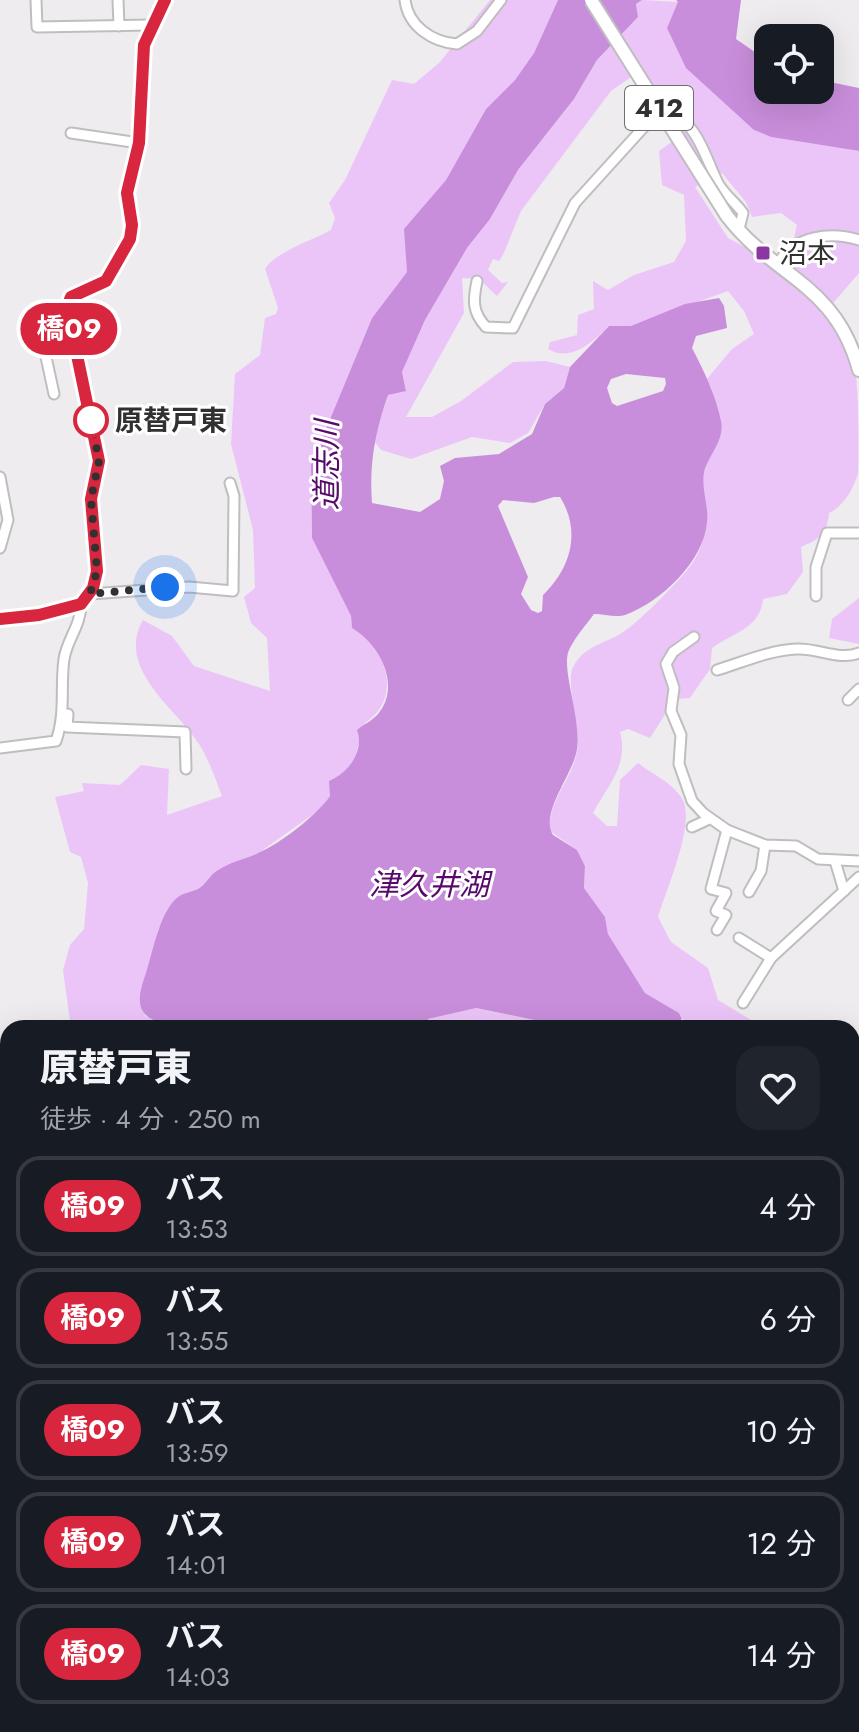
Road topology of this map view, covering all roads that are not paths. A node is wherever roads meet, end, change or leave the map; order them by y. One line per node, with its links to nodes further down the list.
1 (36, 0): 8 (street)
2 (118, 0): 8 (street)
3 (165, 0): 7 (street)
4 (405, 0): 5 (street)
5 (501, 0)
6 (591, 0): 11 (highway, 412, bridge)
7 (151, 25): 8 (street); 10 (street)
8 (119, 26)
9 (71, 133): 10 (street)
10 (139, 143): 15 (street)
11 (739, 229): 13 (highway, 412); 14 (street)
12 (859, 240): 13 (street)
13 (779, 262): 16 (highway, 412)
14 (477, 281)
15 (69, 327): 17 (street); 22 (street)
16 (859, 370)
17 (54, 394)
18 (0, 477): 21 (street)
19 (230, 483): 22 (street)
20 (859, 533): 23 (street)
21 (0, 548)
22 (90, 594): 24 (street)
23 (816, 596)
24 (81, 604): 25 (street); 31 (street)
25 (0, 619)
26 (694, 637): 34 (street)
27 (859, 653): 28 (street)
28 (717, 670)
29 (859, 689): 30 (street)
30 (848, 700)
31 (65, 703): 32 (street); 33 (street)
32 (0, 748)
33 (186, 769)
34 (709, 819): 35 (street); 36 (street)
35 (692, 827)
36 (727, 830): 37 (street); 43 (street)
37 (765, 845): 38 (street); 42 (street)
38 (835, 861): 39 (street); 41 (street)
39 (859, 861)
40 (859, 877): 41 (street)
41 (844, 891): 45 (street)
42 (749, 892)
43 (717, 930)
44 (739, 938): 45 (street)
45 (771, 958): 46 (street)
46 (743, 1003)

